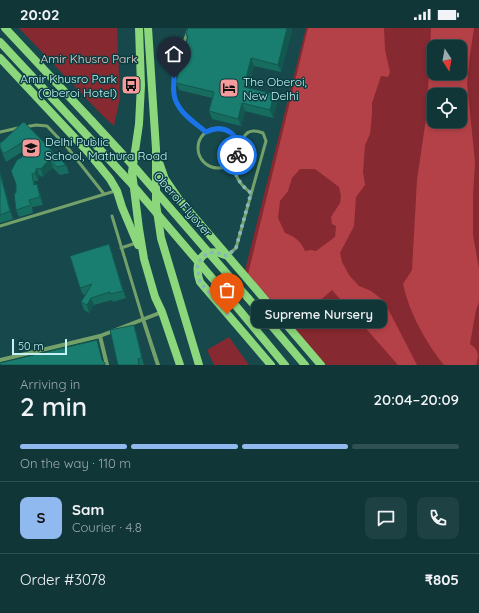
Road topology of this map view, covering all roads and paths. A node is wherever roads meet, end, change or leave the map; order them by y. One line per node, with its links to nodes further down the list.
1 (5, 28): 31 (main road, Oberoi Flyover, bridge)
2 (139, 28): 20 (main road)
3 (148, 28): 10 (main road)
4 (189, 28): 8 (lane)
5 (0, 42): 30 (main road, bridge)
6 (0, 58): 12 (main road)
7 (0, 132): 14 (lane)
8 (206, 132): 9 (lane); 11 (lane)
9 (238, 146): 11 (lane); 13 (lane)
10 (156, 149): 19 (main road); 28 (main road)
11 (234, 160): 13 (lane)
12 (117, 191): 14 (lane); 17 (main road)
13 (251, 193): 19 (lane)
14 (104, 194): 16 (lane)
15 (112, 216): 18 (lane)
16 (0, 226)
17 (137, 243): 18 (lane); 20 (main road)
18 (121, 248): 22 (lane)
19 (227, 256): 29 (main road); 32 (main road)
20 (144, 259): 21 (main road)
21 (162, 312): 22 (street); 27 (main road)
22 (143, 319): 23 (street); 26 (street)
23 (100, 336): 24 (street); 25 (street)
24 (0, 360)
25 (107, 365)
26 (158, 365)
27 (180, 365)
28 (199, 365)
29 (271, 365)
30 (285, 365)
31 (305, 365)
32 (321, 365)

